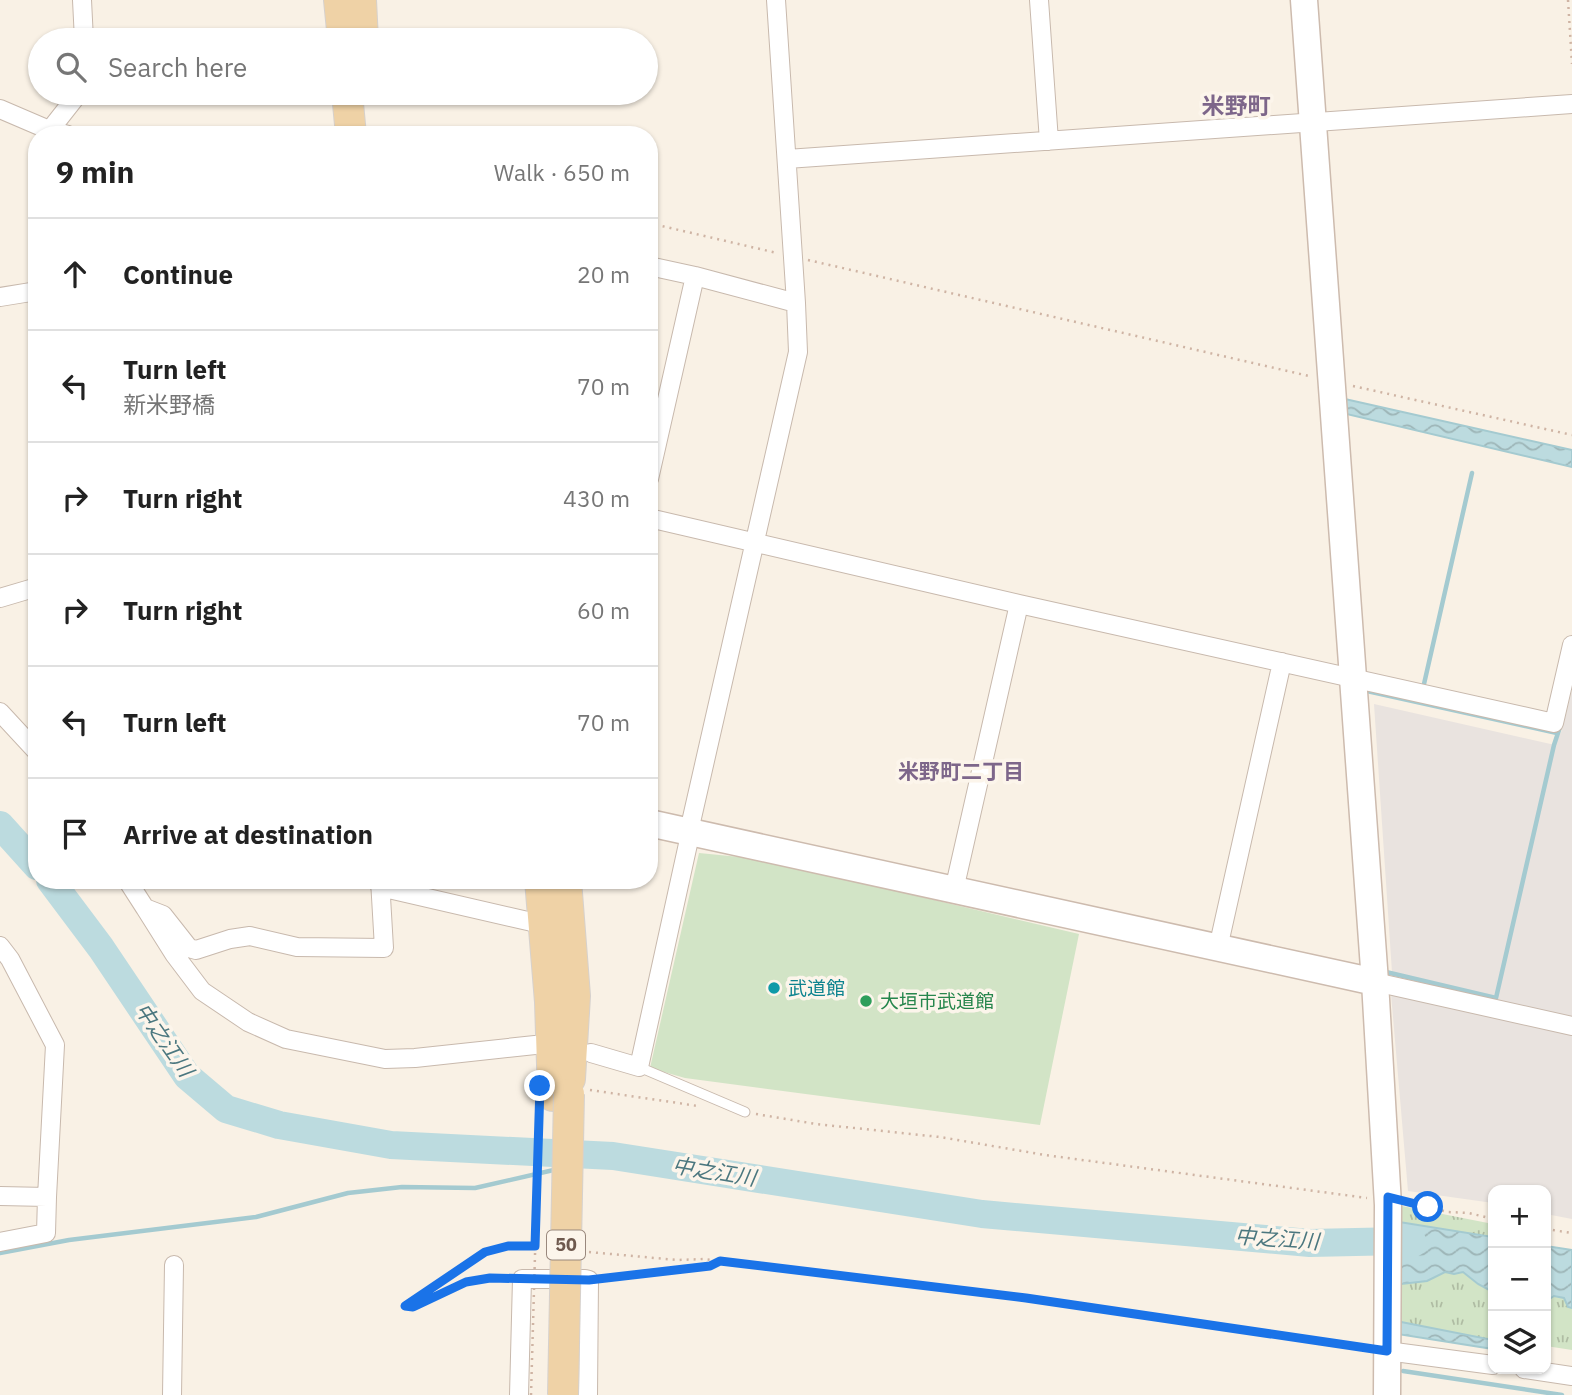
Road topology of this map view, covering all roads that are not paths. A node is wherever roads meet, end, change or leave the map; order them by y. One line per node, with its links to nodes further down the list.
1 (82, 0): 7 (street)
2 (339, 0): 8 (main road)
3 (361, 0): 9 (main road)
4 (776, 0): 21 (street)
5 (1039, 0): 20 (street)
6 (1304, 0): 15 (street)
7 (83, 28)
8 (342, 28)
9 (362, 28)
10 (1572, 104): 15 (street)
11 (70, 105): 17 (street)
12 (348, 105): 18 (main road)
13 (367, 105): 19 (main road)
14 (0, 109): 16 (street)
15 (1313, 121): 20 (street); 35 (street)
16 (45, 126)
17 (52, 126)
18 (350, 126)
19 (368, 126)
20 (1049, 141): 21 (street)
21 (787, 159): 26 (street)
22 (658, 268): 23 (street)
23 (695, 276): 26 (street); 27 (street)
24 (28, 292): 25 (street)
25 (0, 297)
26 (796, 300): 29 (street)
27 (658, 439)
28 (658, 520): 29 (street)
29 (752, 543): 32 (street); 39 (street)
30 (28, 588): 31 (street)
31 (1, 593)
32 (1019, 604): 34 (street); 45 (street)
33 (1572, 645): 35 (street)
34 (1282, 663): 35 (street); 49 (street)
35 (1353, 678): 50 (street)
36 (0, 712): 37 (street)
37 (28, 742)
38 (658, 825): 39 (street)
39 (689, 831): 45 (street); 54 (street)
40 (133, 889): 46 (street)
41 (380, 889): 46 (street)
42 (400, 889): 47 (street)
43 (541, 889): 55 (main road, 50)
44 (567, 889): 55 (main road, 50)
45 (954, 890): 49 (street)
46 (145, 908): 52 (street)
47 (533, 922)
48 (0, 946): 58 (street)
49 (1218, 948): 50 (street)
50 (1375, 982): 51 (street); 61 (street)
51 (1572, 1026)
52 (535, 1045)
53 (591, 1053): 54 (street)
54 (639, 1067): 56 (lane)
55 (561, 1098): 67 (main road, 50); 68 (main road, 50, bridge)
56 (745, 1112)
57 (0, 1196): 58 (street)
58 (47, 1197): 59 (street)
59 (0, 1242)
60 (174, 1265): 65 (street)
61 (1387, 1347): 62 (street); 70 (street)
62 (1488, 1364)
63 (1551, 1373): 64 (street)
64 (1572, 1376)
65 (172, 1395)
66 (519, 1395): 69 (street)
67 (544, 1395)
68 (563, 1395)
69 (588, 1395)
70 (1387, 1395)

